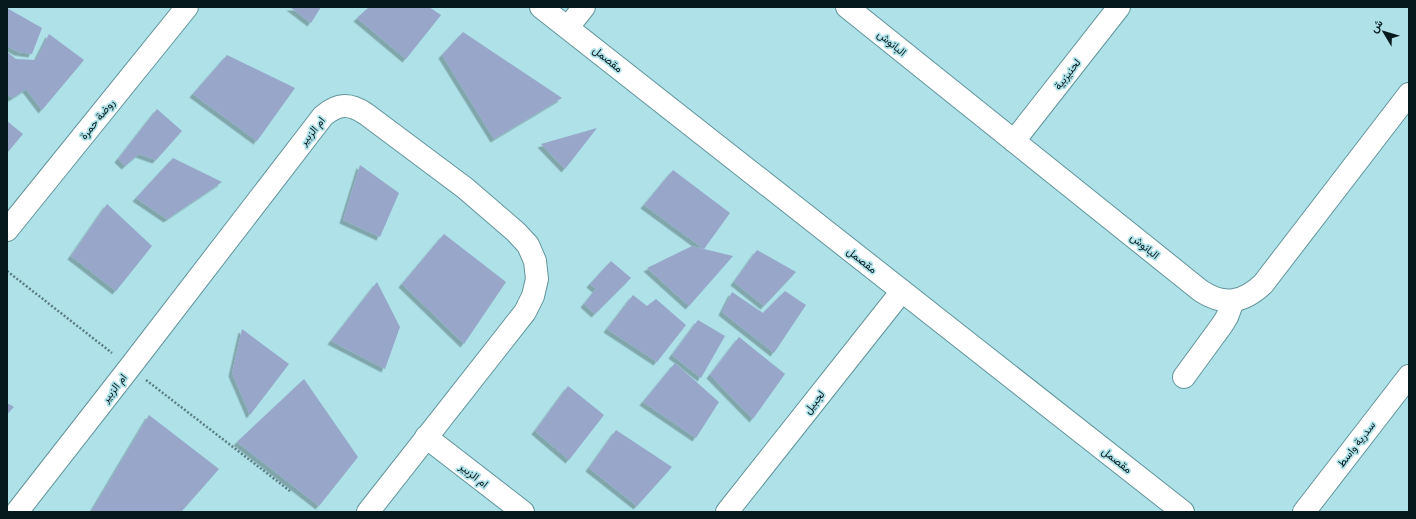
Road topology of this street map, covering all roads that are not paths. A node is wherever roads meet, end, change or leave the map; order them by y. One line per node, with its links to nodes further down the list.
1 (187, 7): 9 (street, روضة حمرة)
2 (541, 7): 6 (street, مقصمل)
3 (584, 7): 6 (street)
4 (847, 7): 8 (street, البانوش)
5 (1119, 7): 8 (street, لحنيزبية)
6 (568, 27): 10 (street, مقصمل)
7 (1409, 94): 11 (street, البانوش)
8 (1014, 141): 11 (street, البانوش)
9 (7, 230)
10 (902, 291): 18 (street, لجبيل); 19 (street, مقصمل)
11 (1233, 300): 12 (street)
12 (1184, 376)
13 (1409, 376): 20 (street, سدرية واسط)
14 (426, 437): 15 (street, ام الزبير); 16 (street, ام الزبير); 17 (street, ام الزبير)
15 (17, 512)
16 (368, 512)
17 (523, 512)
18 (727, 512)
19 (1183, 512)
20 (1304, 512)

